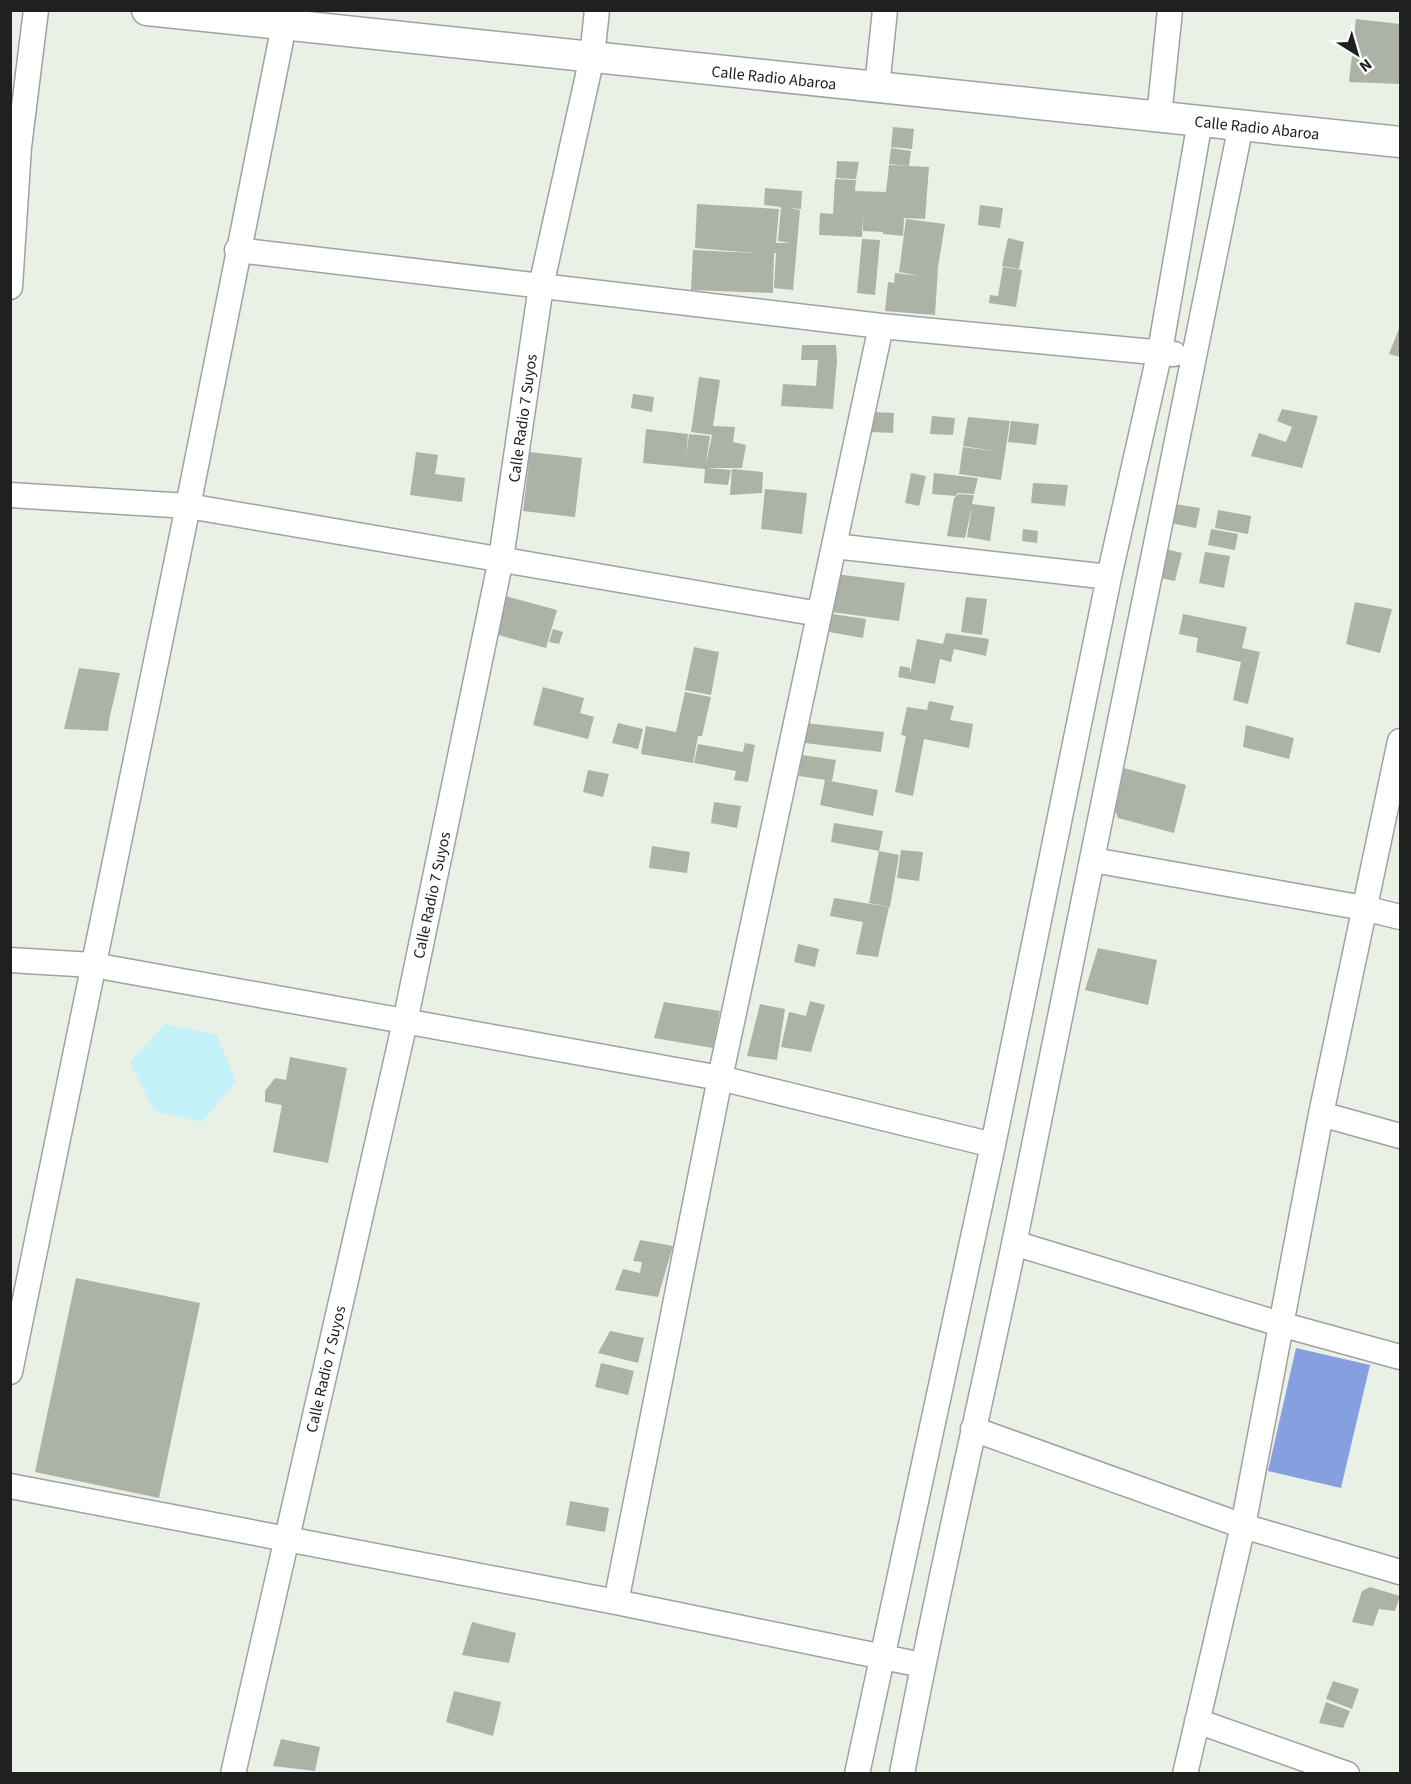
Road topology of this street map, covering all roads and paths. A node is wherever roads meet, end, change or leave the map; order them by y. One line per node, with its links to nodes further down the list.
1 (36, 10): 16 (street)
2 (147, 10): 7 (street, Calle Radio Abaroa)
3 (597, 10): 8 (street, Calle Radio 7 Suyos)
4 (885, 10): 9 (street)
5 (1170, 10): 10 (street)
6 (322, 20): 7 (street, Calle Radio Abaroa); 8 (street, Calle Radio Abaroa)
7 (284, 25): 14 (street)
8 (592, 57): 9 (street, Calle Radio Abaroa); 15 (street, Calle Radio 7 Suyos)
9 (877, 87): 10 (street, Calle Radio Abaroa)
10 (1159, 117): 11 (street, Calle Radio Abaroa)
11 (1200, 121): 12 (street, Calle Radio Abaroa); 18 (street)
12 (1241, 125): 13 (street, Calle Radio Abaroa); 19 (street)
13 (1401, 142)
14 (237, 250): 15 (street); 21 (street)
15 (541, 286): 17 (street); 23 (street, Calle Radio 7 Suyos)
16 (10, 287)
17 (881, 326): 18 (street); 22 (street)
18 (1160, 351): 19 (street); 24 (street)
19 (1193, 357): 27 (street)
20 (10, 495): 21 (street)
21 (188, 506): 23 (street); 31 (street)
22 (834, 546): 24 (street); 25 (street)
23 (501, 560): 25 (street); 32 (street, Calle Radio 7 Suyos)
24 (1110, 577): 34 (street)
25 (819, 614): 33 (street)
26 (1401, 741): 28 (street)
27 (1093, 860): 28 (street); 35 (street)
28 (1364, 908): 29 (street); 36 (street)
29 (1401, 917)
30 (10, 960): 31 (street)
31 (93, 965): 32 (street); 42 (street)
32 (405, 1022): 33 (street); 46 (street, Calle Radio 7 Suyos)
33 (720, 1078): 38 (street); 48 (street)
34 (1004, 1091): 35 (street); 38 (street)
35 (1042, 1099): 39 (street)
36 (1321, 1113): 37 (street); 40 (street)
37 (1401, 1136)
38 (993, 1144): 49 (street)
39 (1014, 1243): 40 (street); 43 (street)
40 (1280, 1324): 41 (street); 45 (street)
41 (1401, 1357)
42 (10, 1372)
43 (973, 1429): 45 (street); 50 (street)
44 (10, 1486): 46 (street)
45 (1243, 1526): 47 (street); 51 (street)
46 (285, 1540): 48 (street); 52 (street, Calle Radio 7 Suyos)
47 (1401, 1572)
48 (616, 1602): 49 (street)
49 (881, 1657): 50 (street); 53 (street)
50 (922, 1665): 54 (street)
51 (1197, 1721): 55 (street); 56 (street)
52 (233, 1773)
53 (857, 1773)
54 (902, 1773)
55 (1185, 1773)
56 (1347, 1773)

